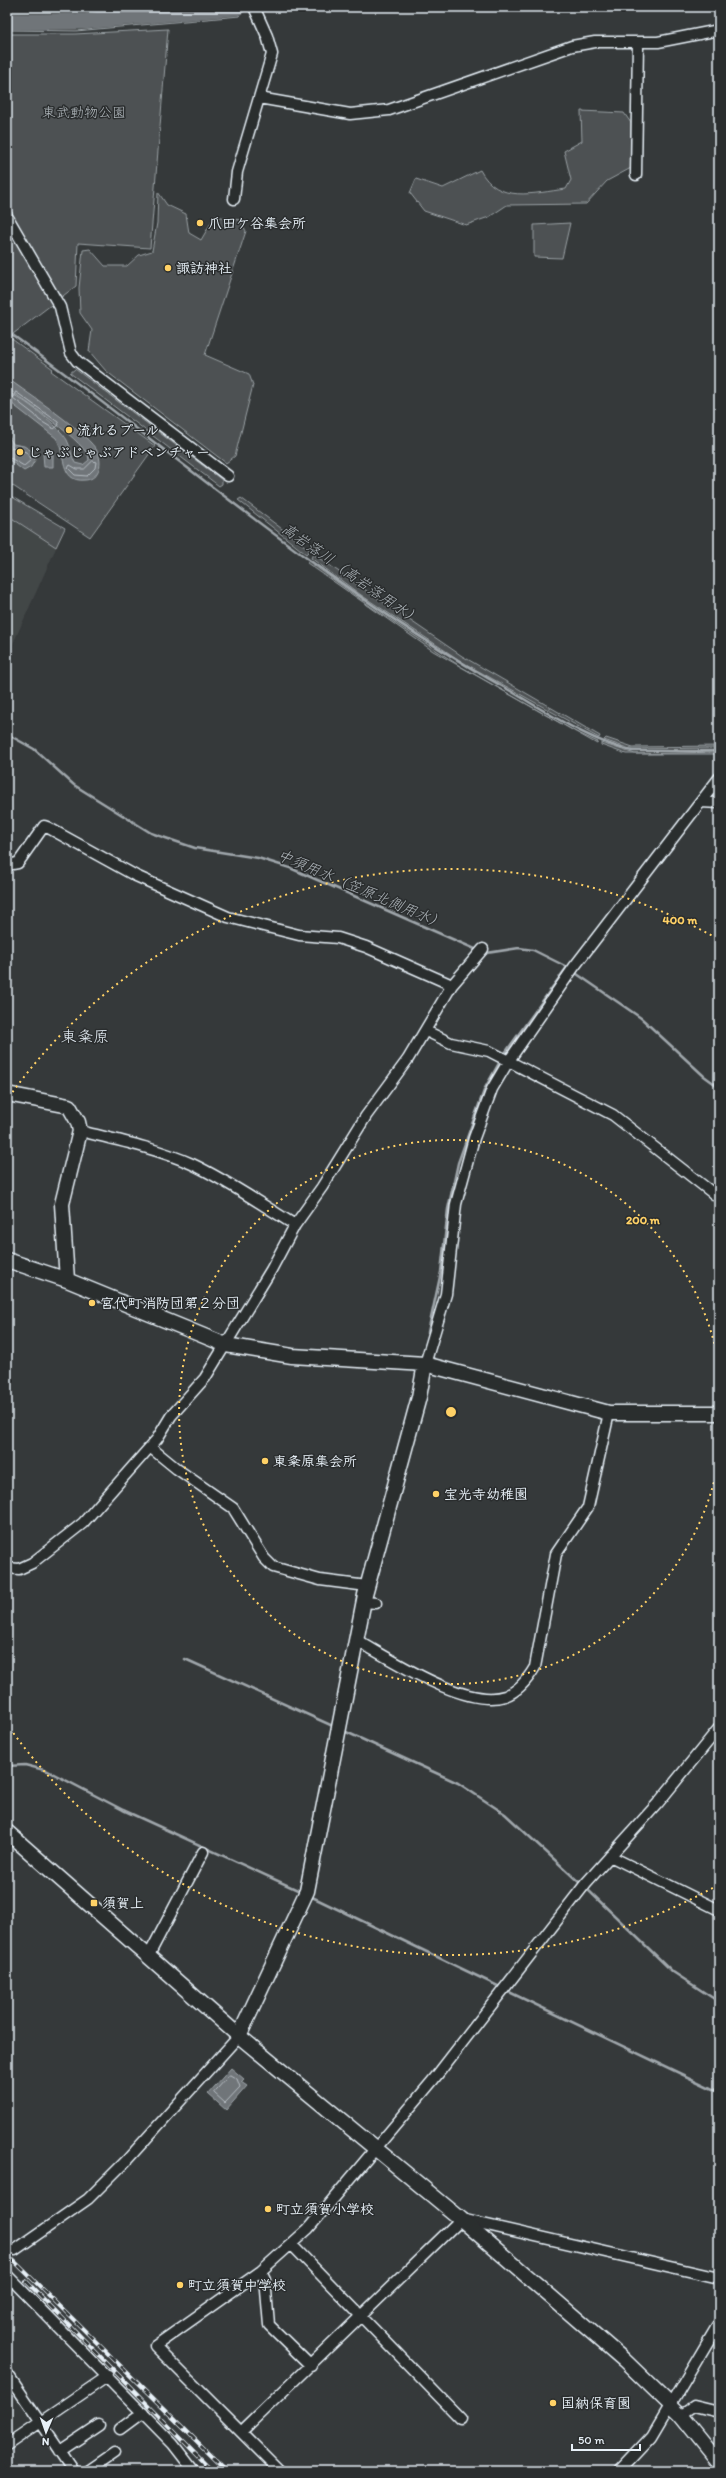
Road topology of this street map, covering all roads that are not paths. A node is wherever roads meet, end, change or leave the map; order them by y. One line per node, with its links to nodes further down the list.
1 (255, 11): 4 (street)
2 (719, 30): 3 (street)
3 (638, 42): 4 (street); 5 (street)
4 (259, 98): 6 (street)
5 (636, 175)
6 (234, 199)
7 (7, 216): 8 (street)
8 (228, 476)
9 (719, 778): 10 (street)
10 (701, 802): 11 (street); 16 (street)
11 (719, 803)
12 (7, 865): 14 (street)
13 (483, 949): 14 (street)
14 (452, 985): 15 (street)
15 (426, 1031): 16 (street); 20 (street)
16 (508, 1062): 19 (street); 24 (street)
17 (7, 1094): 18 (street)
18 (80, 1131): 20 (street); 22 (street)
19 (719, 1198)
20 (295, 1225): 23 (street)
21 (7, 1260): 22 (street)
22 (66, 1280): 23 (street)
23 (226, 1345): 24 (street); 27 (street)
24 (425, 1364): 25 (street); 29 (street)
25 (609, 1413): 26 (street); 30 (street)
26 (719, 1413)
27 (150, 1447): 28 (street); 29 (street)
28 (7, 1568)
29 (367, 1586): 30 (street)
30 (356, 1640): 37 (street)
31 (719, 1728): 34 (street)
32 (7, 1832): 36 (street)
33 (204, 1852): 36 (street)
34 (610, 1856): 35 (street); 38 (street)
35 (719, 1910)
36 (148, 1957): 37 (street)
37 (239, 2036): 38 (street); 41 (street)
38 (377, 2149): 39 (street); 40 (street)
39 (461, 2218): 44 (street); 45 (street); 50 (street)
40 (291, 2244): 42 (street); 45 (street)
41 (14, 2250)
42 (261, 2271): 47 (street); 58 (street)
43 (7, 2275): 49 (street)
44 (719, 2278)
45 (361, 2316): 47 (street); 54 (street)
46 (719, 2323): 50 (street)
47 (311, 2366): 58 (street)
48 (7, 2373): 55 (street)
49 (108, 2376): 51 (street); 55 (street)
50 (670, 2404): 53 (street); 67 (street)
51 (143, 2412): 57 (street); 65 (street)
52 (719, 2412): 53 (street)
53 (681, 2415): 62 (street)
54 (461, 2419)
55 (40, 2423): 59 (street); 60 (street)
56 (99, 2425): 60 (street)
57 (120, 2429)
58 (241, 2432): 66 (street)
59 (7, 2445)
60 (60, 2451): 63 (street)
61 (114, 2454): 64 (street)
62 (719, 2462)
63 (74, 2471)
64 (88, 2471)
65 (194, 2471)
66 (280, 2471)
67 (619, 2471)

